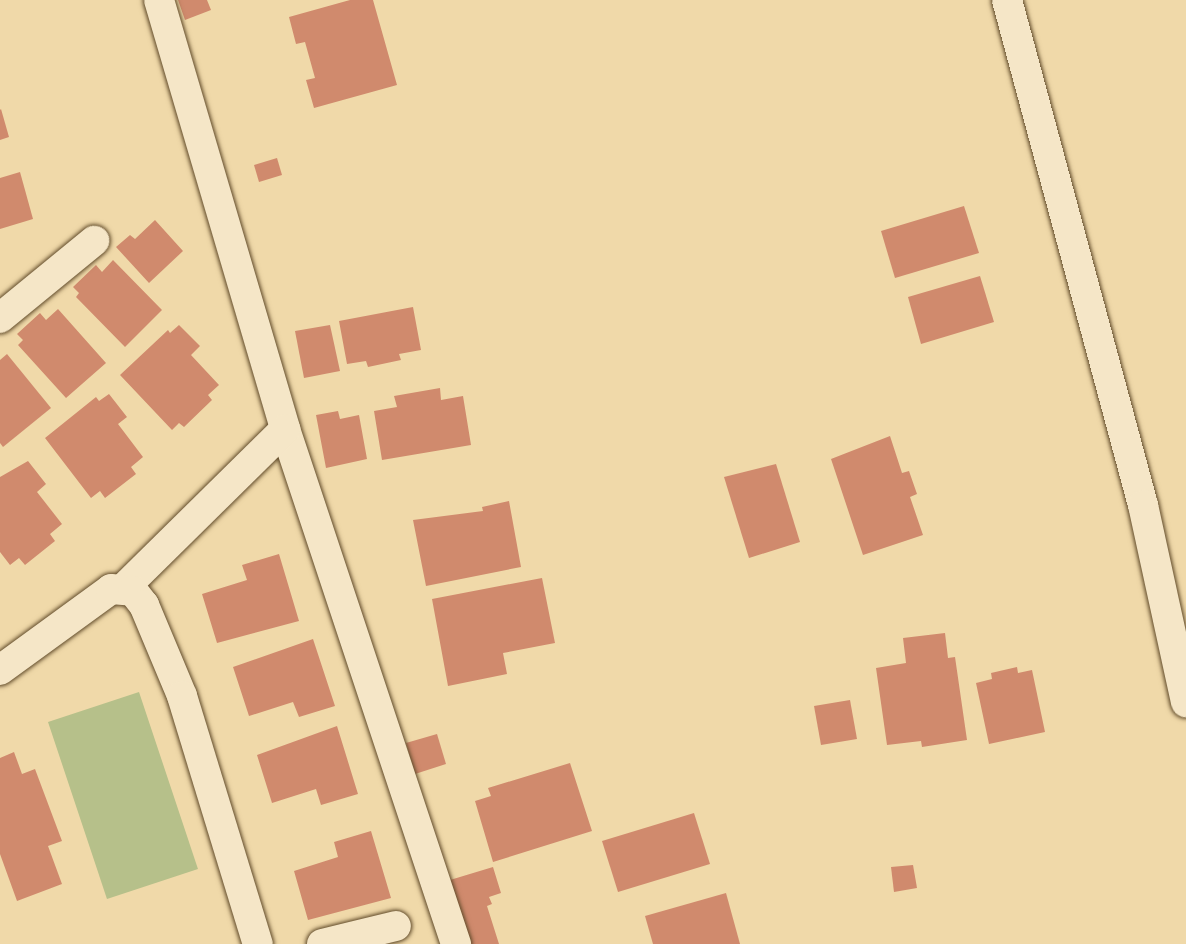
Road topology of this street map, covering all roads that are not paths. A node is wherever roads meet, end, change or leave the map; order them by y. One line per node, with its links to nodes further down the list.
1 (159, 0): 5 (street)
2 (1007, 0): 8 (street)
3 (94, 241): 4 (street)
4 (0, 318)
5 (285, 429): 6 (street); 12 (street)
6 (124, 588): 7 (street); 10 (street)
7 (0, 670)
8 (1186, 702)
9 (396, 926): 11 (street)
10 (258, 944)
11 (322, 944)
12 (456, 944)

